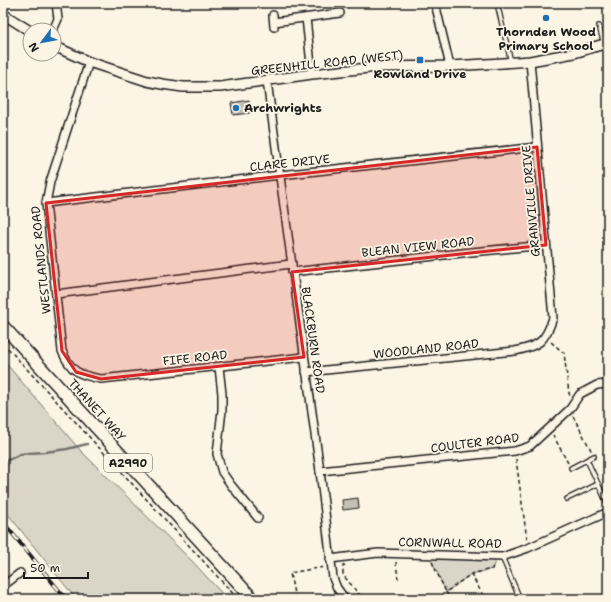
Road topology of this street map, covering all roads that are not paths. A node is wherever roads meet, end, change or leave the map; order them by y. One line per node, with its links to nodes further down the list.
1 (56, 3): 7 (street)
2 (435, 3): 16 (street)
3 (497, 3): 15 (lane)
4 (340, 12): 6 (street)
5 (3, 14): 9 (street)
6 (306, 18): 8 (street); 17 (street)
7 (57, 22)
8 (273, 22)
9 (22, 26)
10 (599, 26): 11 (lane)
11 (606, 44): 13 (street, GREENHILL ROAD (WEST))
12 (62, 50): 14 (street, GREENHILL ROAD (WEST))
13 (530, 61): 15 (street, GREENHILL ROAD (WEST)); 19 (street, GRANVILLE DRIVE)
14 (89, 62): 18 (street, GREENHILL ROAD (WEST)); 21 (street, WESTLANDS ROAD)
15 (511, 63): 16 (street, GREENHILL ROAD (WEST))
16 (450, 66): 17 (street, GREENHILL ROAD (WEST))
17 (312, 74): 18 (street, GREENHILL ROAD (WEST))
18 (267, 81): 20 (street, BLACKBURN ROAD)
19 (537, 147): 20 (street, CLARE DRIVE); 22 (street, GRANVILLE DRIVE)
20 (280, 175): 21 (street, CLARE DRIVE); 23 (street, BLACKBURN ROAD)
21 (46, 203): 25 (street, WESTLANDS ROAD)
22 (546, 245): 24 (street, BLEAN VIEW ROAD); 27 (street, GRANVILLE DRIVE)
23 (291, 264): 24 (street, BLACKBURN ROAD); 25 (street)
24 (292, 272): 28 (street, BLACKBURN ROAD)
25 (56, 294): 31 (street, WESTLANDS ROAD)
26 (3, 326): 48 (main road, THANET WAY / A2990)
27 (545, 337): 30 (street, WOODLAND ROAD)
28 (304, 357): 29 (street, FIFE ROAD); 30 (street, BLACKBURN ROAD)
29 (219, 367): 31 (street, FIFE ROAD); 41 (street)
30 (306, 372): 36 (street, BLACKBURN ROAD)
31 (89, 377)
32 (608, 384): 36 (street, COULTER ROAD)
33 (594, 456): 34 (lane)
34 (587, 460): 35 (lane); 37 (lane)
35 (571, 468)
36 (320, 471): 45 (street, BLACKBURN ROAD)
37 (598, 484): 38 (lane); 39 (lane)
38 (567, 500)
39 (608, 505)
40 (259, 506): 41 (street)
41 (253, 511): 43 (street)
42 (608, 512): 44 (street, CORNWALL ROAD)
43 (258, 518)
44 (499, 557): 45 (street, CORNWALL ROAD); 50 (lane)
45 (331, 562): 49 (street, BLACKBURN ROAD)
46 (20, 573): 47 (street)
47 (3, 586)
48 (253, 599)
49 (345, 599)
50 (520, 599)

